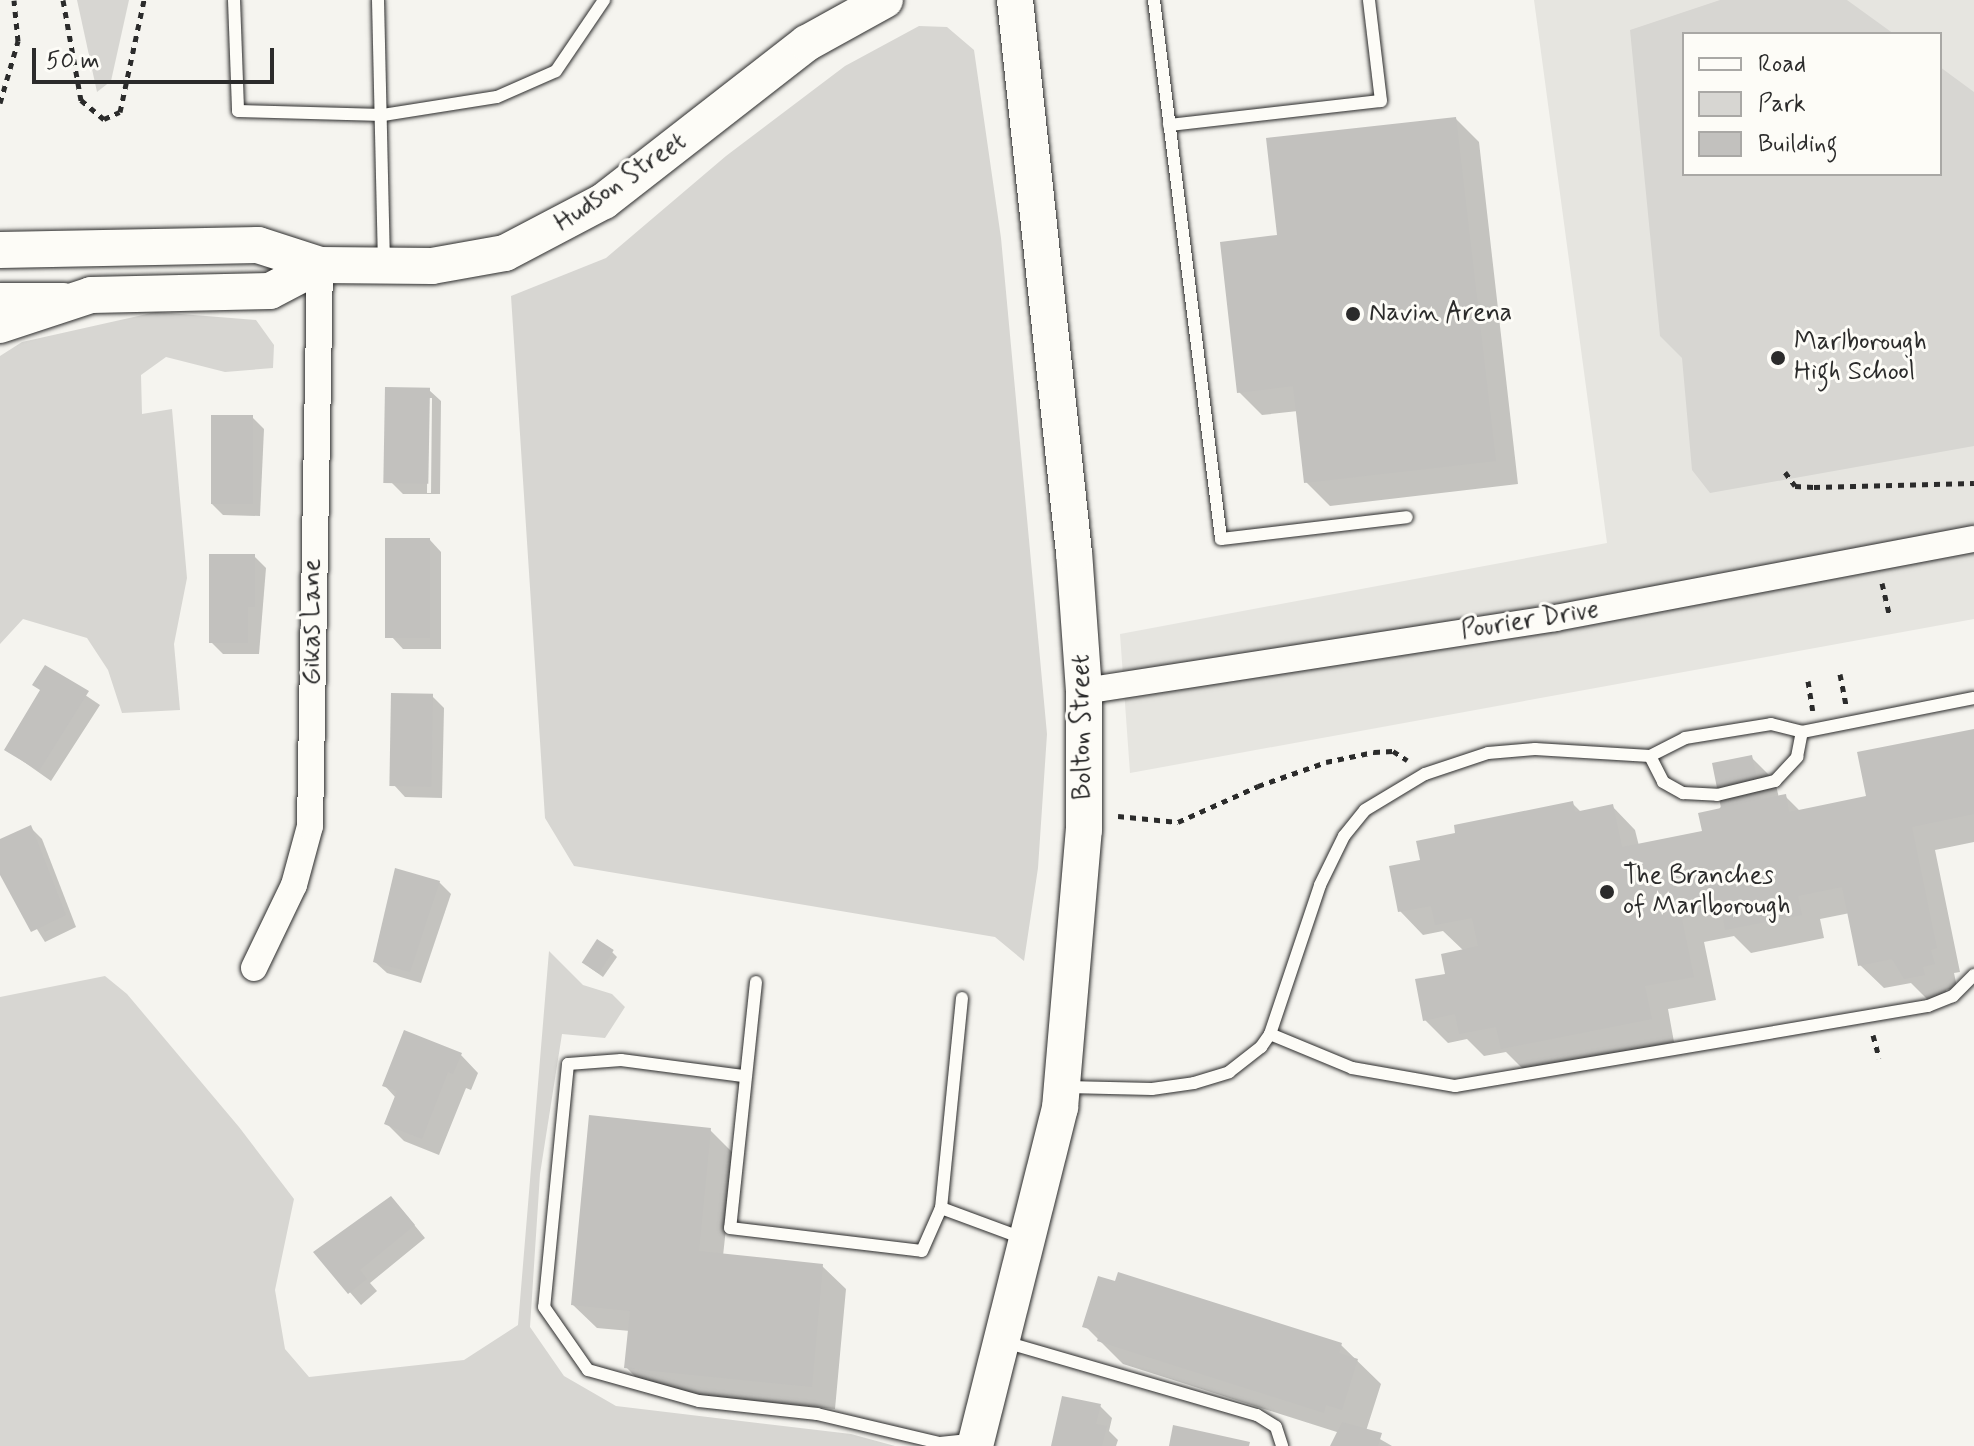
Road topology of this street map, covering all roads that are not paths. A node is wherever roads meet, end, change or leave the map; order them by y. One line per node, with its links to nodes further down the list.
1 (234, 0): 8 (lane)
2 (378, 0): 8 (lane)
3 (604, 0): 8 (lane)
4 (885, 0): 12 (main road, Hudson Street)
5 (1015, 0): 18 (main road, Bolton Street)
6 (1154, 0): 9 (lane)
7 (1369, 0): 9 (lane)
8 (383, 115): 12 (lane)
9 (1169, 125): 16 (lane)
10 (0, 250): 11 (main road, Hudson Street)
11 (320, 265): 12 (main road, Hudson Street); 13 (main road, Hudson Street); 22 (street, Gikas Lane)
12 (384, 266)
13 (91, 295): 14 (street); 15 (main road, Hudson Street)
14 (0, 296)
15 (0, 325)
16 (1407, 517)
17 (1974, 539): 18 (street, Pourier Drive)
18 (1084, 691): 28 (main road, Bolton Street)
19 (1974, 698): 20 (lane)
20 (1802, 732): 21 (lane); 21 (lane)
21 (1650, 756): 26 (lane)
22 (254, 968)
23 (1974, 975): 26 (lane)
24 (756, 982): 27 (lane)
25 (962, 998): 29 (lane)
26 (1270, 1034): 28 (lane)
27 (743, 1076): 29 (lane); 32 (lane)
28 (1064, 1087): 30 (main road, Bolton Street)
29 (941, 1208): 30 (lane)
30 (1029, 1240): 31 (main road, Bolton Street)
31 (1003, 1341): 32 (main road, Bolton Street); 33 (lane)
32 (976, 1443)
33 (1282, 1446)

